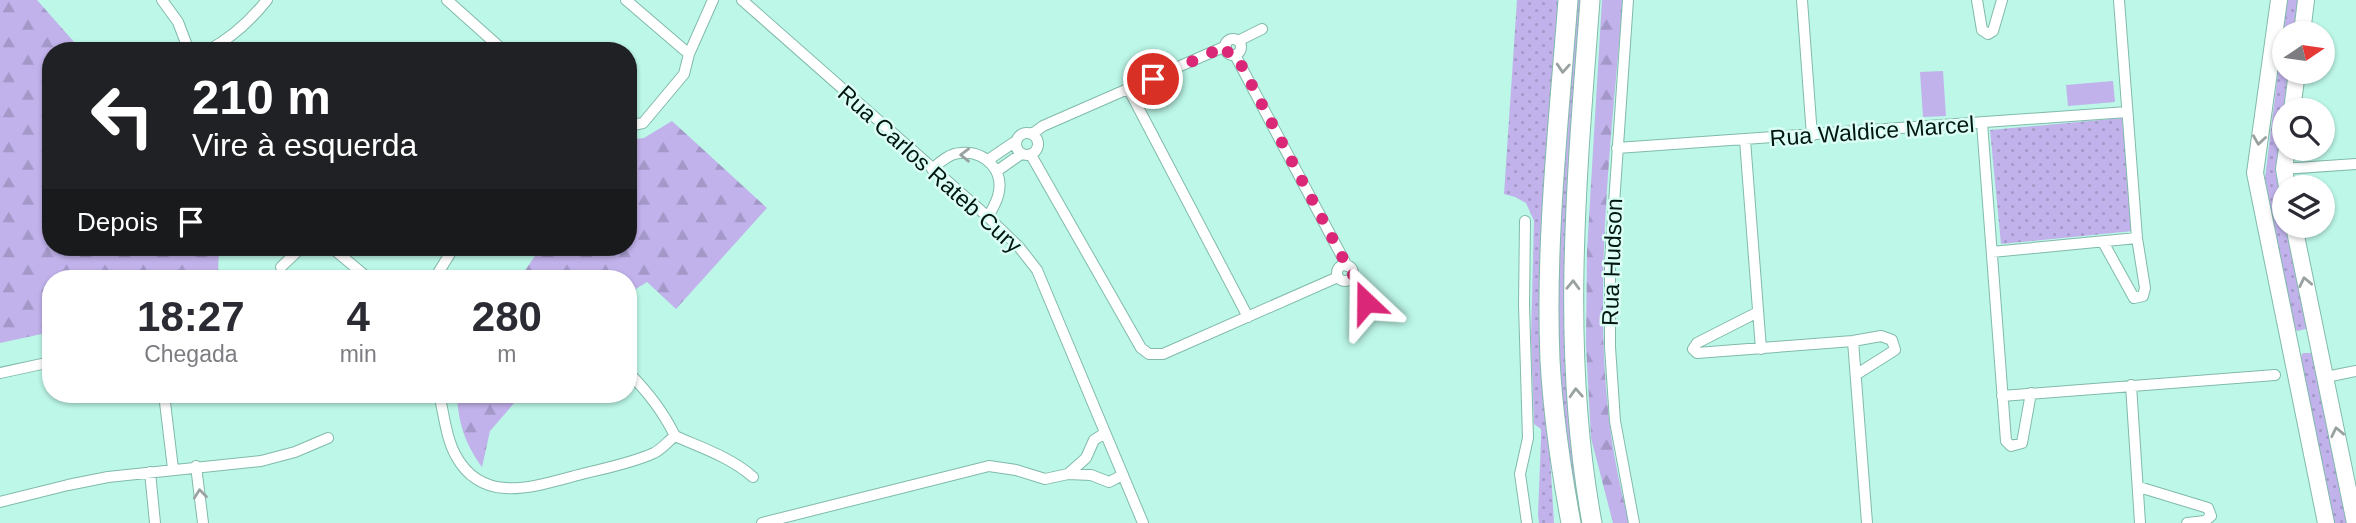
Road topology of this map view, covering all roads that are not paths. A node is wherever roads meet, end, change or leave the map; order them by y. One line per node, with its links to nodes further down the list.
1 (162, 0): 19 (street)
2 (267, 0): 20 (street)
3 (447, 0): 21 (street)
4 (626, 0): 23 (street)
5 (713, 0): 23 (street)
6 (742, 0): 38 (street, Rua Carlos Rateb Cury)
7 (1568, 0): 60 (highway, one-way to 60)
8 (1590, 0): 73 (highway, one-way to 8)
9 (1628, 0): 33 (street, Rua Hudson)
10 (1802, 0): 30 (street)
11 (1976, 0): 12 (street)
12 (2002, 0)
13 (2119, 0): 26 (street)
14 (2279, 0): 58 (main road, one-way to 58)
15 (2306, 0): 16 (main road)
16 (2303, 21)
17 (1262, 29): 18 (street)
18 (1238, 41): 22 (street); 24 (street)
19 (186, 42)
20 (222, 42)
21 (494, 42)
22 (1226, 46): 24 (street); 25 (street)
23 (689, 54): 28 (street)
24 (1236, 55): 52 (street)
25 (1129, 90): 29 (street); 55 (street)
26 (2127, 112): 27 (street, Rua Waldice Marcel); 44 (street)
27 (1982, 123): 30 (street, Rua Waldice Marcel); 47 (street)
28 (637, 124)
29 (1032, 134): 32 (street); 34 (street)
30 (1812, 136): 31 (street, Rua Waldice Marcel)
31 (1745, 140): 33 (street, Rua Waldice Marcel); 54 (street)
32 (1016, 141): 34 (street); 35 (street)
33 (1617, 148): 96 (street, Rua Hudson)
34 (1026, 154): 40 (street); 55 (street)
35 (988, 160): 38 (street, one-way to 38); 40 (street)
36 (2285, 161): 39 (main road)
37 (2356, 164): 39 (street)
38 (932, 169): 42 (street, Rua Carlos Rateb Cury)
39 (2284, 169): 41 (main road)
40 (997, 171): 42 (street)
41 (2285, 175)
42 (988, 217): 74 (street, Rua Carlos Rateb Cury)
43 (1525, 221): 91 (street)
44 (2137, 238): 46 (street); 46 (street)
45 (2296, 238): 56 (main road, one-way to 45)
46 (2103, 242): 47 (street)
47 (1992, 252): 70 (street)
48 (293, 256): 50 (street)
49 (342, 256): 51 (street)
50 (281, 267)
51 (358, 270)
52 (1350, 271): 53 (street); 55 (street)
53 (1366, 302)
54 (1758, 312): 59 (street); 59 (street)
55 (1248, 317)
56 (2317, 338): 58 (main road); 66 (main road)
57 (1853, 341): 59 (street); 64 (street); 64 (street)
58 (2290, 344): 100 (main road)
59 (1761, 349)
60 (1550, 359): 92 (highway); 93 (highway)
61 (42, 364): 63 (street)
62 (2356, 371): 66 (street)
63 (0, 373)
64 (1857, 374): 97 (street)
65 (2275, 375): 68 (street)
66 (2326, 377): 101 (main road, one-way to 66)
67 (637, 382): 75 (street)
68 (2131, 384): 69 (street); 85 (street)
69 (2031, 394): 70 (street); 70 (street)
70 (2003, 396)
71 (165, 403): 79 (street)
72 (441, 403): 75 (street)
73 (1578, 432): 94 (highway); 95 (highway)
74 (1105, 433): 77 (street); 83 (street, Rua Carlos Rateb Cury)
75 (675, 436): 84 (street)
76 (328, 438): 78 (street)
77 (1086, 458): 81 (street); 82 (street)
78 (196, 466): 79 (street); 88 (street, one-way to 78)
79 (173, 469): 80 (street)
80 (150, 472): 86 (street); 87 (street)
81 (1068, 474): 82 (street); 89 (street)
82 (1091, 475): 83 (street)
83 (1123, 475): 90 (street, Rua Carlos Rateb Cury)
84 (753, 477)
85 (2139, 487): 98 (street); 99 (street)
86 (0, 502)
87 (155, 523)
88 (203, 523)
89 (762, 523)
90 (1143, 523)
91 (1527, 523)
92 (1558, 523)
93 (1571, 523)
94 (1592, 523)
95 (1601, 523)
96 (1634, 523)
97 (1867, 523)
98 (2140, 523)
99 (2187, 523)
100 (2326, 523)
101 (2355, 523)

